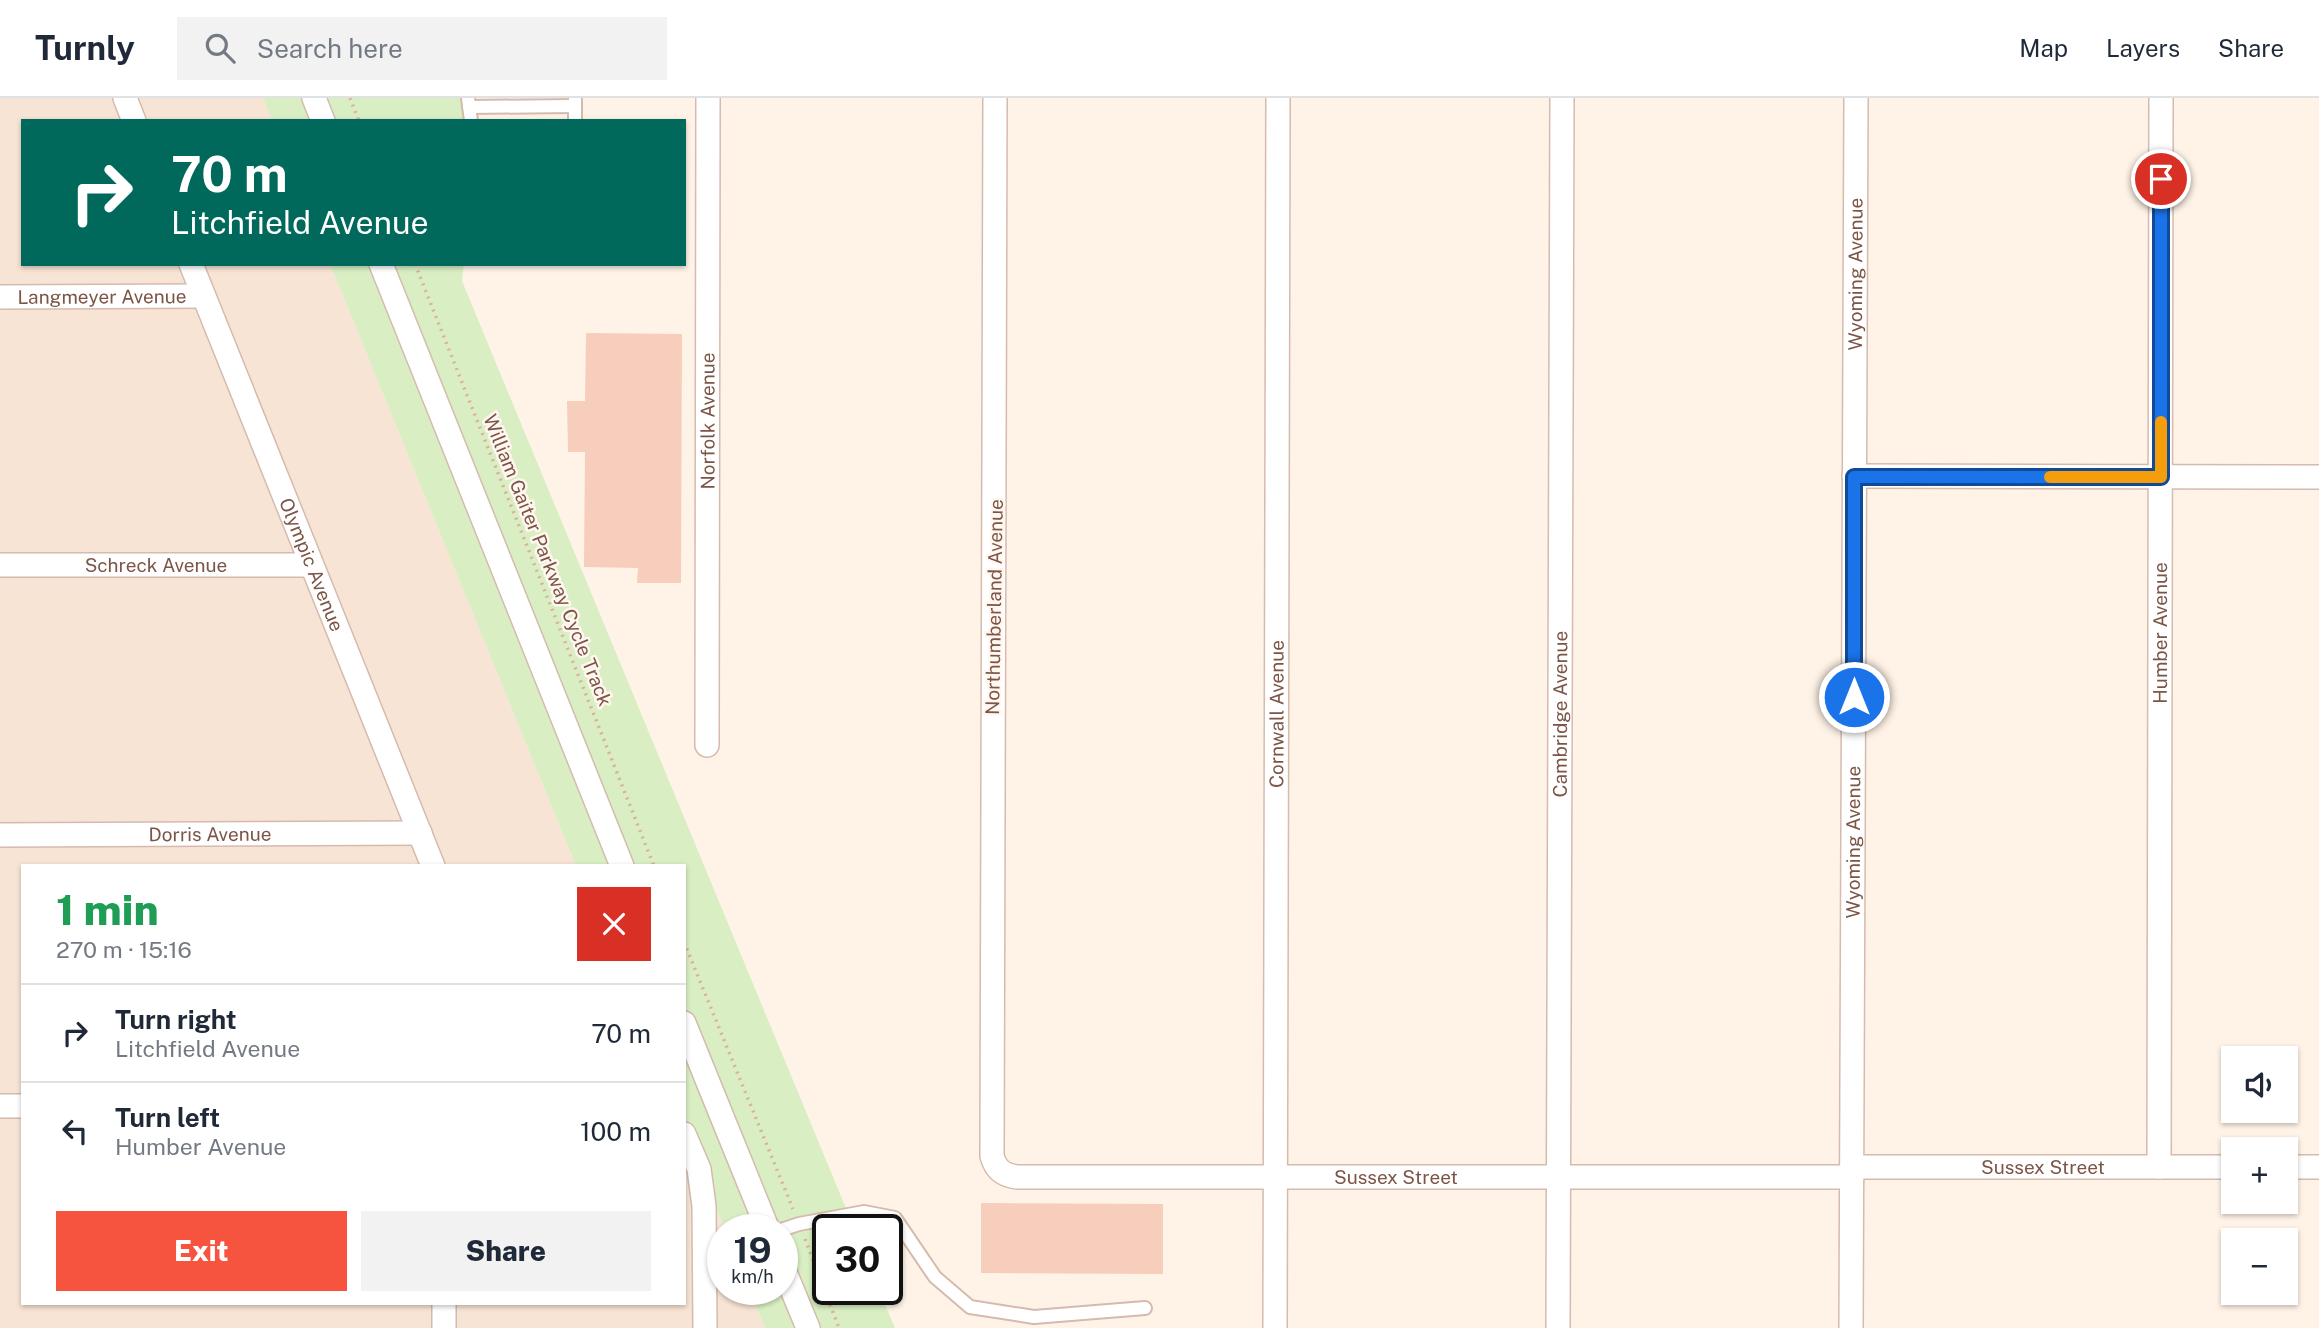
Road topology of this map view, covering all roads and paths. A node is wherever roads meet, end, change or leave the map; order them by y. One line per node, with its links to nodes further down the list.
1 (125, 98): 12 (street)
2 (314, 98): 13 (street)
3 (350, 98): 14 (path)
4 (708, 98): 25 (street, Norfolk Avenue)
5 (995, 98): 35 (street, Northumberland Avenue)
6 (1279, 98): 42 (street, Cornwall Avenue)
7 (1562, 98): 43 (street, Cambridge Avenue)
8 (1856, 98): 20 (street, Wyoming Avenue)
9 (2161, 98): 21 (street, Humber Avenue)
10 (575, 102): 11 (lane)
11 (469, 103)
12 (133, 119)
13 (322, 119)
14 (358, 119)
15 (192, 266): 18 (street, Olympic Avenue)
16 (382, 266): 29 (street)
17 (416, 266): 30 (path, William Gaiter Parkway Cycle Track)
18 (203, 296): 19 (street, Langmeyer Avenue); 24 (street, Olympic Avenue)
19 (0, 297)
20 (1854, 477): 21 (street); 41 (street, Wyoming Avenue)
21 (2161, 477): 22 (street); 37 (street, Humber Avenue)
22 (2319, 477)
23 (0, 565): 24 (street, Schreck Avenue)
24 (311, 565): 26 (street, Olympic Avenue)
25 (707, 745)
26 (420, 833): 27 (street, Dorris Avenue); 28 (street, Olympic Avenue)
27 (0, 835)
28 (432, 864)
29 (621, 864)
30 (653, 864)
31 (686, 947): 45 (path)
32 (686, 1028): 44 (street)
33 (21, 1106): 34 (street)
34 (0, 1107)
35 (992, 1116): 42 (street, Sussex Street)
36 (686, 1139): 51 (street)
37 (2159, 1167): 38 (street, Sussex Street); 41 (street, Sussex Street)
38 (2221, 1167)
39 (2298, 1167): 40 (street)
40 (2319, 1167)
41 (1852, 1172): 43 (street, Sussex Street); 57 (street, Wyoming Avenue)
42 (1275, 1177): 43 (street, Sussex Street); 55 (street, Cornwall Avenue)
43 (1559, 1177): 56 (street, Cambridge Avenue)
44 (762, 1214)
45 (799, 1224): 49 (lane); 53 (path)
46 (798, 1304): 52 (street)
47 (444, 1305): 50 (street)
48 (1145, 1308): 49 (lane)
49 (1018, 1314): 54 (lane)
50 (444, 1328)
51 (705, 1328)
52 (808, 1328)
53 (839, 1328)
54 (1016, 1328)
55 (1275, 1328)
56 (1558, 1328)
57 (1851, 1328)

